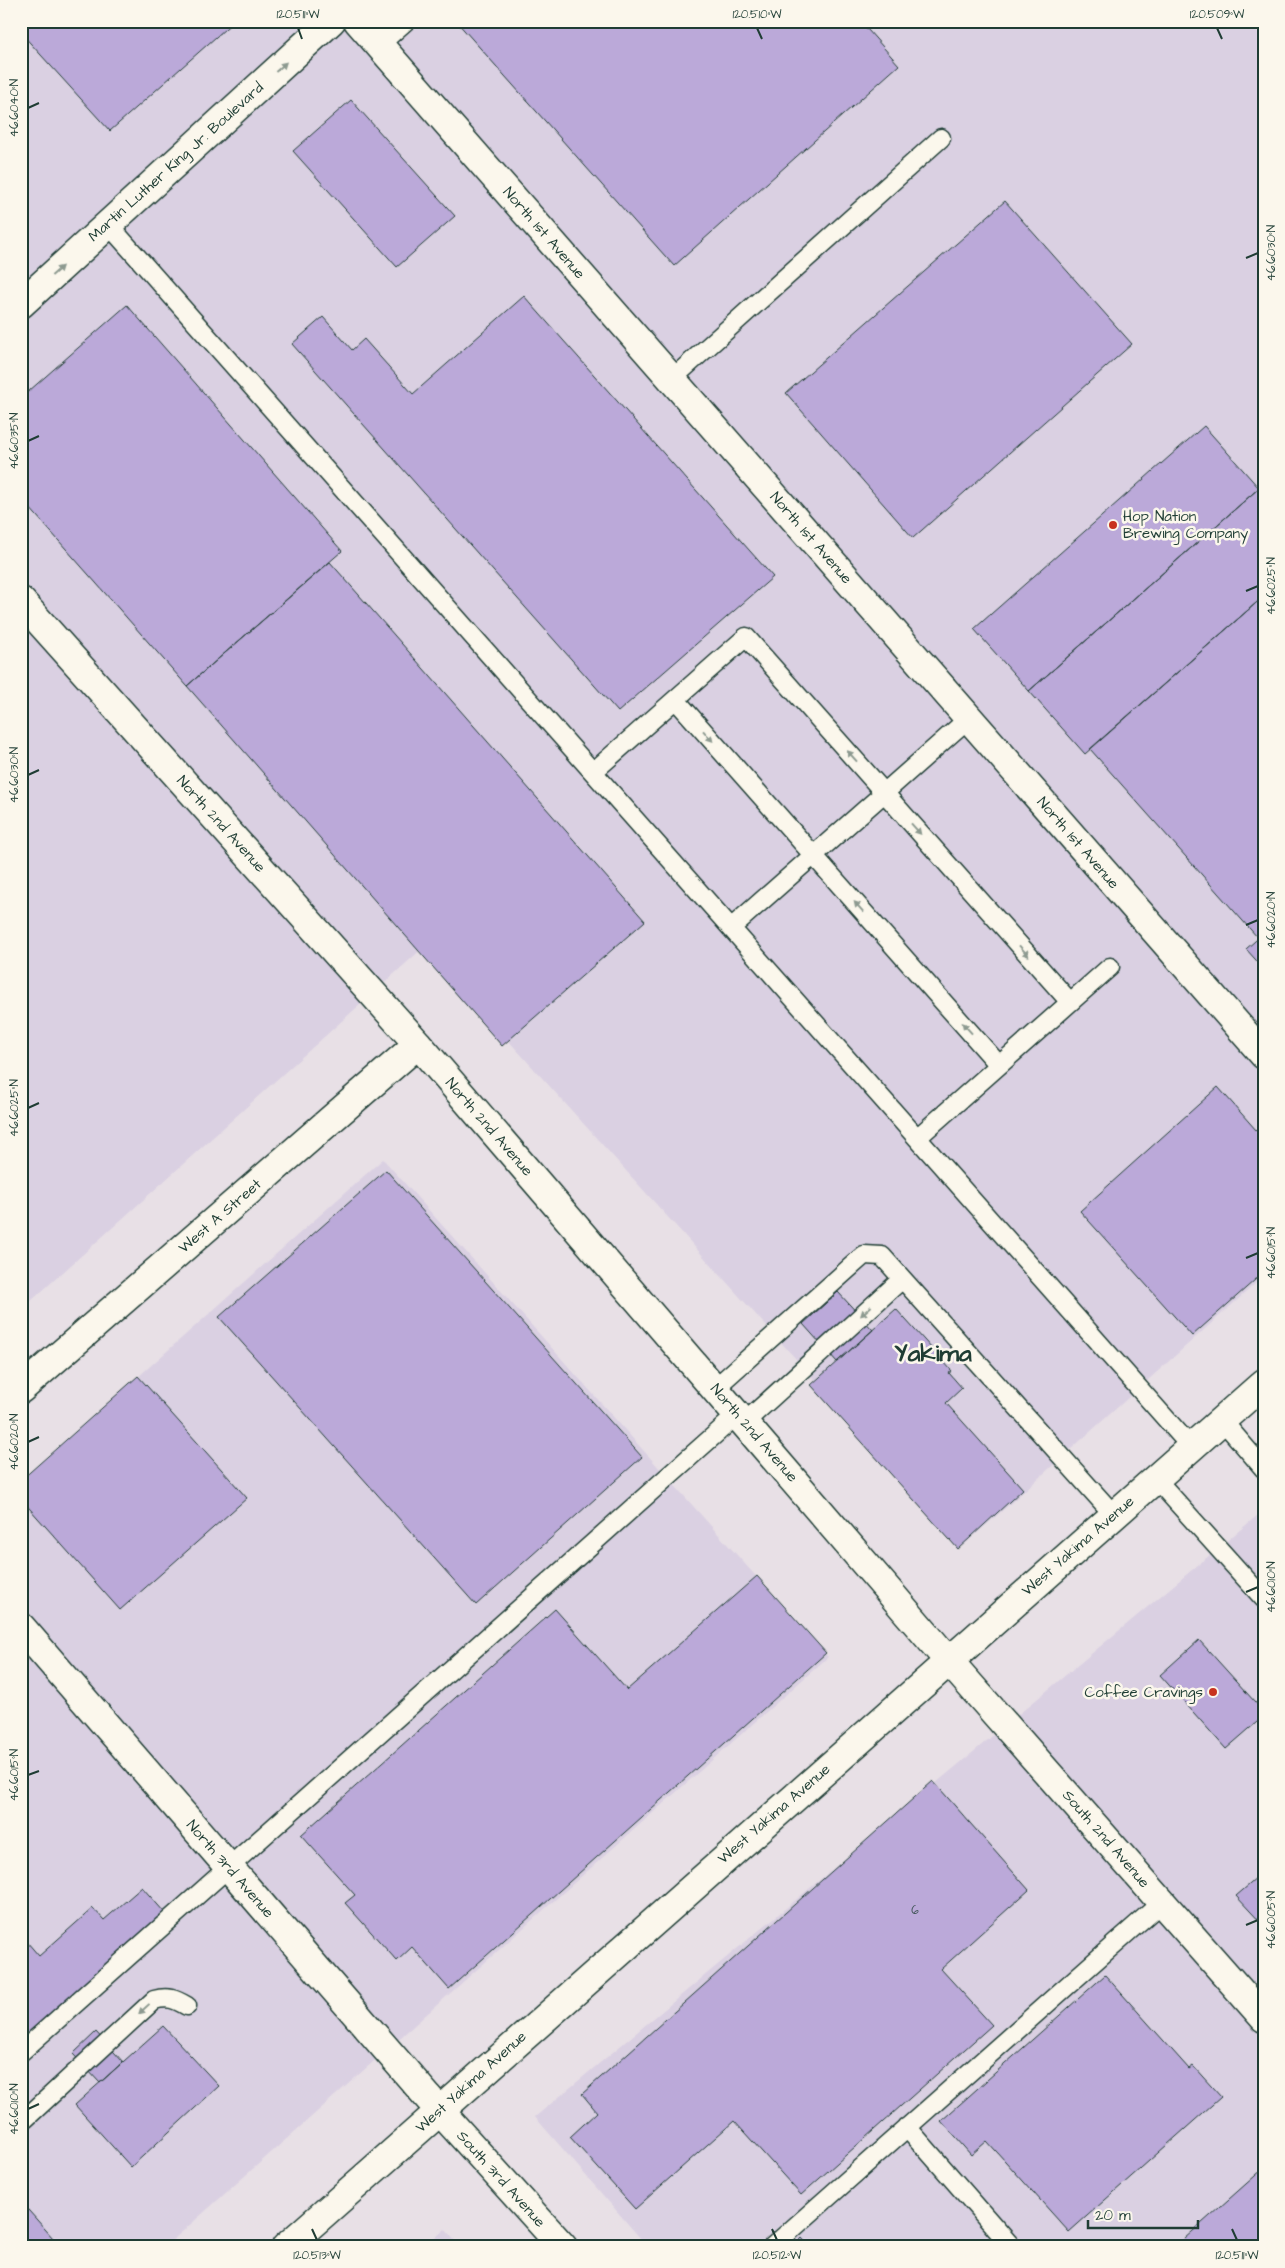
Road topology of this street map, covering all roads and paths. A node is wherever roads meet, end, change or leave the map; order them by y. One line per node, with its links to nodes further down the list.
1 (331, 21): 6 (street, Martin Luther King Jr. Boulevard, one-way to 1)
2 (358, 21): 4 (street, North 1st Avenue)
3 (406, 21): 4 (lane)
4 (379, 45): 8 (street, North 1st Avenue)
5 (941, 138): 8 (lane)
6 (108, 224): 7 (street, Martin Luther King Jr. Boulevard, one-way to 6); 12 (lane)
7 (21, 304)
8 (672, 379): 11 (street, North 1st Avenue)
9 (21, 601): 18 (street, North 2nd Avenue)
10 (676, 700): 12 (lane); 13 (lane, one-way to 10); 14 (lane, one-way to 14)
11 (969, 718): 13 (lane); 19 (street, North 1st Avenue)
12 (593, 772): 15 (lane)
13 (884, 793): 14 (lane); 17 (lane, one-way to 17)
14 (814, 855): 15 (lane); 20 (lane, one-way to 14)
15 (731, 928): 21 (lane)
16 (1110, 966): 17 (lane)
17 (1070, 1002): 20 (lane)
18 (418, 1044): 24 (street, North 2nd Avenue); 25 (street, West A Street)
19 (1264, 1055)
20 (999, 1065): 21 (lane)
21 (917, 1138): 28 (lane)
22 (902, 1279): 24 (lane); 26 (lane, one-way to 26); 31 (lane)
23 (1264, 1383): 27 (street, West Yakima Avenue)
24 (715, 1388): 26 (street, North 2nd Avenue)
25 (21, 1389)
26 (741, 1419): 34 (street, North 2nd Avenue); 35 (lane)
27 (1222, 1420): 28 (street, West Yakima Avenue); 29 (lane)
28 (1191, 1448): 30 (street, West Yakima Avenue)
29 (1264, 1469)
30 (1156, 1479): 31 (street, West Yakima Avenue); 32 (lane)
31 (1114, 1515): 34 (street, West Yakima Avenue)
32 (1264, 1599)
33 (21, 1628): 35 (street, North 3rd Avenue)
34 (948, 1660): 36 (street, South 2nd Avenue); 40 (street, West Yakima Avenue)
35 (229, 1867): 39 (lane); 40 (street, North 3rd Avenue)
36 (1162, 1902): 38 (street, South 2nd Avenue); 42 (lane)
37 (187, 2006): 41 (lane, one-way to 41)
38 (1264, 2018)
39 (21, 2052)
40 (439, 2110): 43 (street, West Yakima Avenue); 44 (street, South 3rd Avenue)
41 (25, 2119)
42 (907, 2127): 45 (lane); 46 (lane)
43 (286, 2247)
44 (563, 2247)
45 (772, 2247)
46 (1012, 2247)

